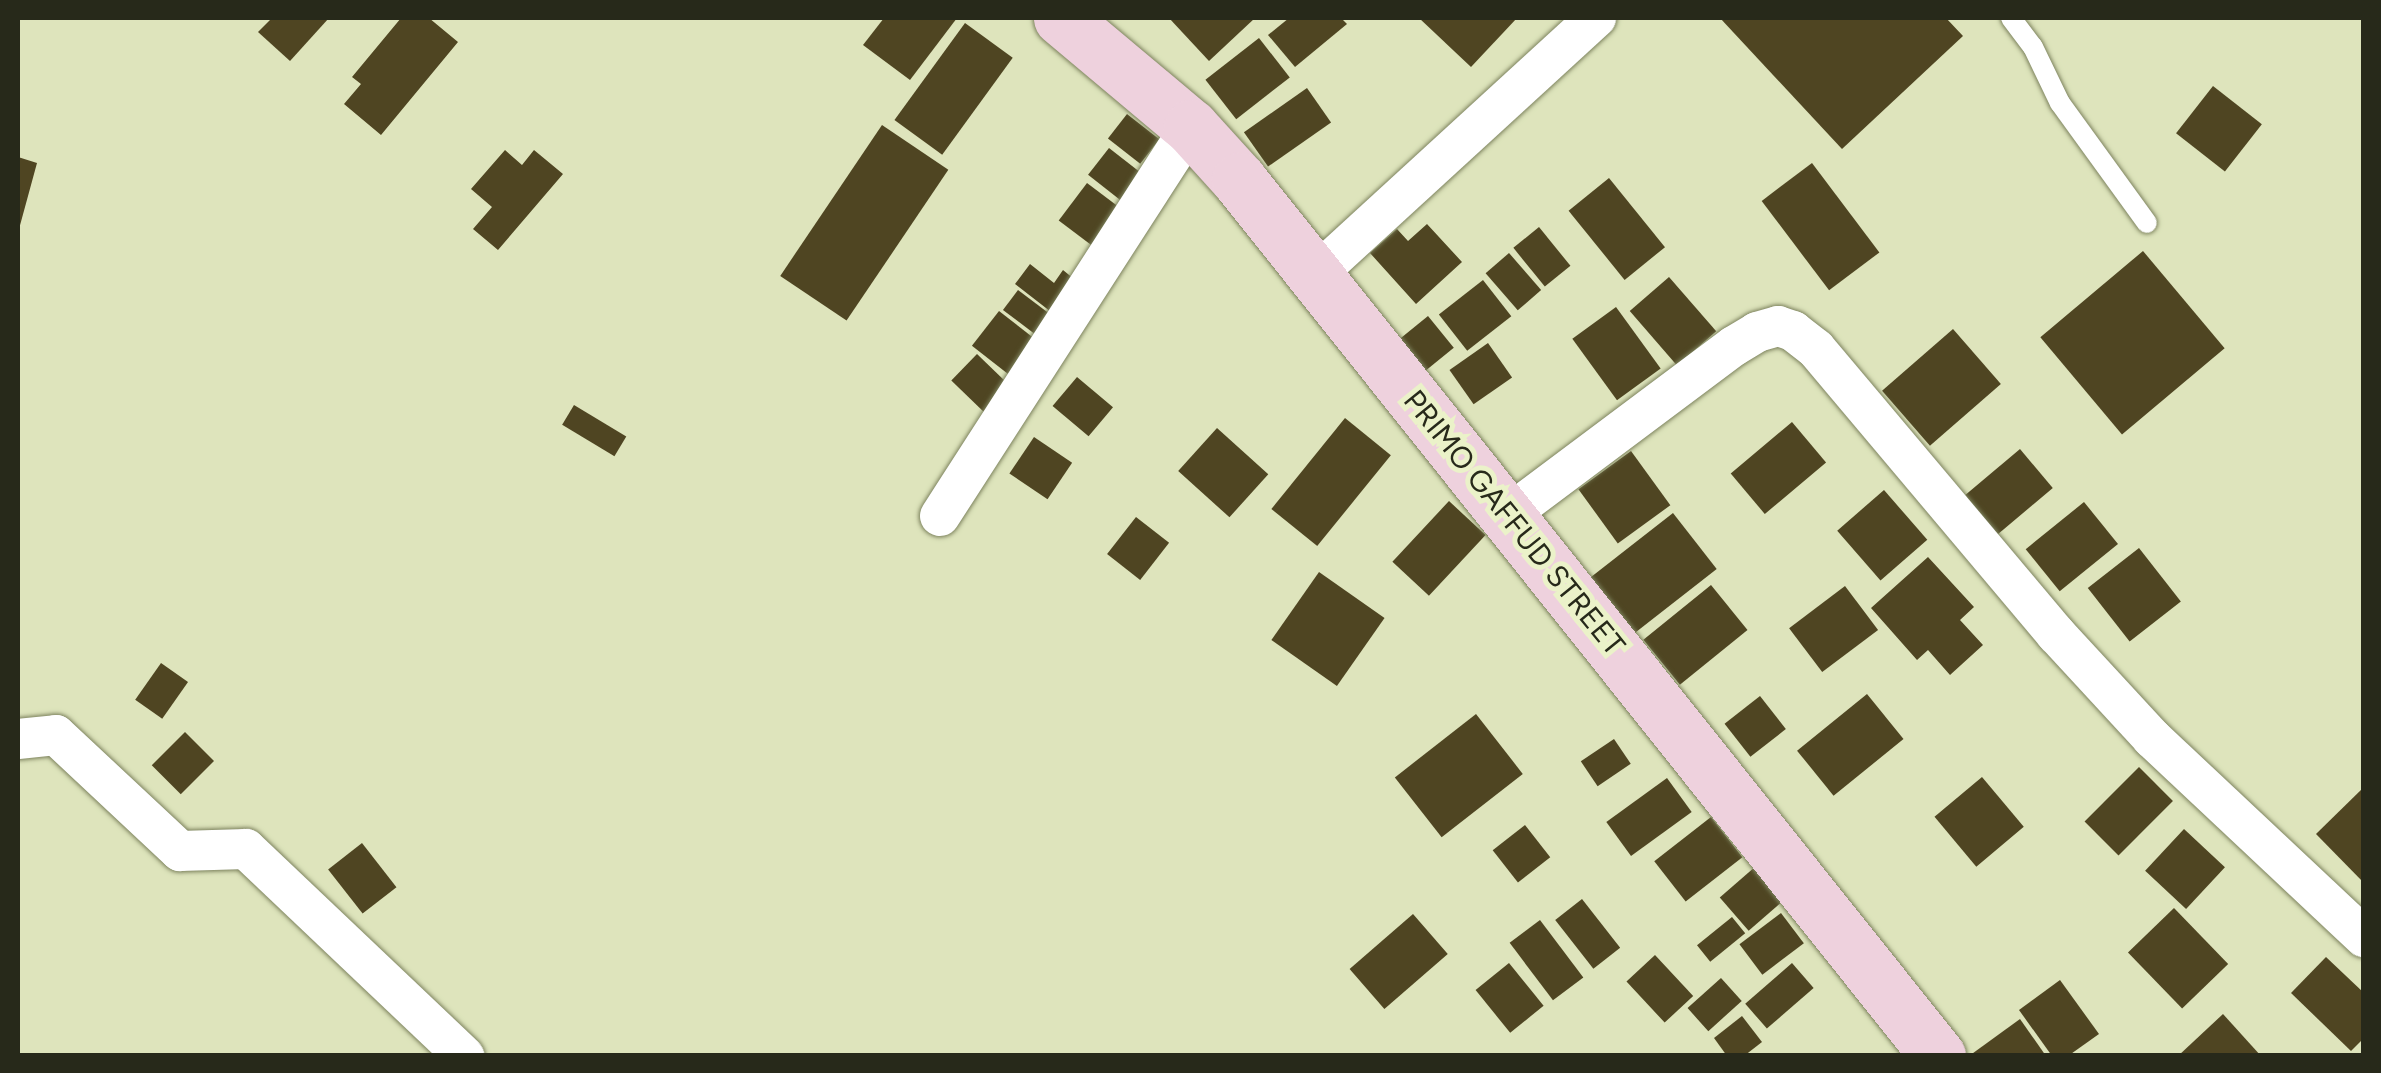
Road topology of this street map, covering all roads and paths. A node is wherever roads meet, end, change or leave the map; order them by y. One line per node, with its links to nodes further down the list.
1 (1061, 18): 4 (main road, PRIMO GAFFUD STREET)
2 (1596, 18): 6 (street)
3 (2011, 18): 5 (lane)
4 (1191, 126): 6 (main road, PRIMO GAFFUD STREET); 8 (street)
5 (2147, 223)
6 (1312, 277): 7 (main road, PRIMO GAFFUD STREET)
7 (1508, 515): 10 (street); 12 (main road, PRIMO GAFFUD STREET)
8 (940, 516)
9 (18, 740): 11 (street)
10 (2364, 937)
11 (464, 1056)
12 (1938, 1056)

